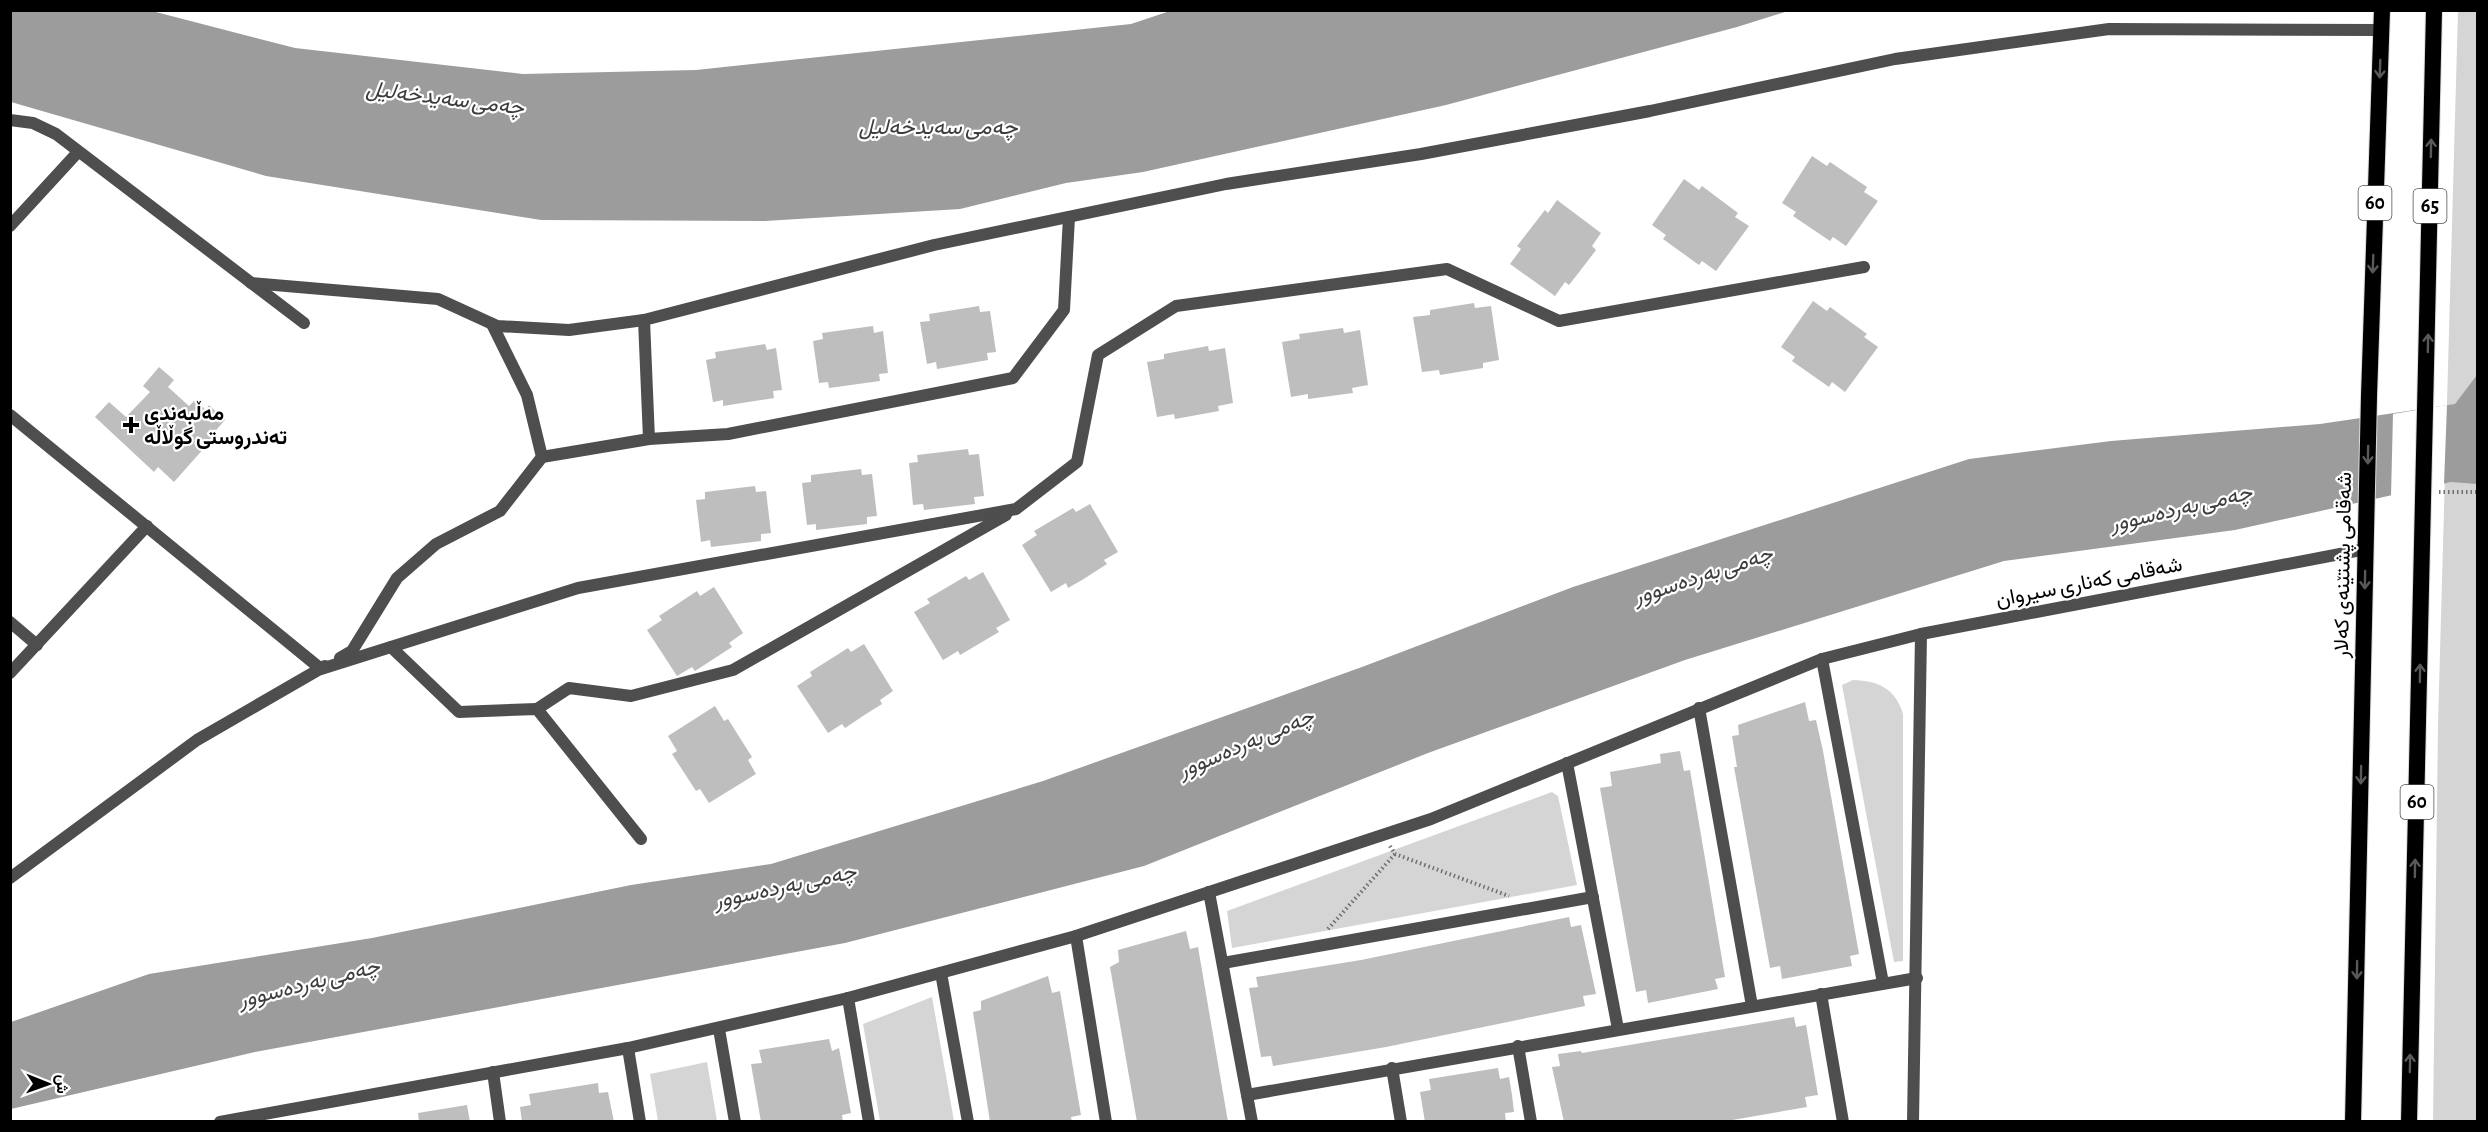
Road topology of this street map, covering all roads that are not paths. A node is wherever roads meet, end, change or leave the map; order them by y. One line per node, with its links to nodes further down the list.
1 (2382, 10): 3 (highway, شەقامی پشتێنەی کەلار / 60)
2 (2434, 10): 16 (highway, 65, one-way to 2)
3 (2381, 30): 6 (street); 19 (highway, شەقامی پشتێنەی کەلار / 60, one-way to 19)
4 (10, 120): 5 (street)
5 (78, 152): 7 (street); 9 (street)
6 (1069, 217): 10 (street); 14 (street)
7 (10, 226)
8 (1864, 267): 17 (street)
9 (251, 283): 11 (street); 12 (street)
10 (644, 320): 12 (street); 14 (street)
11 (304, 323)
12 (492, 324): 15 (street)
13 (10, 415): 18 (street)
14 (649, 439): 15 (street)
15 (542, 457): 25 (street)
16 (2425, 488): 63 (highway, 60, one-way to 16)
17 (1016, 509): 23 (street); 28 (street)
18 (147, 526): 22 (street); 25 (street)
19 (2366, 549): 21 (street, شەقامی کەناری سیروان); 62 (highway, شەقامی پشتێنەی کەلار / 60, one-way to 62)
20 (10, 622): 22 (street)
21 (1922, 634): 24 (street, شەقامی کەناری سیروان); 37 (street)
22 (37, 645): 26 (street)
23 (391, 647): 25 (street); 28 (street)
24 (1822, 659): 27 (street, شەقامی کەناری سیروان); 38 (street)
25 (321, 669): 31 (street)
26 (10, 673)
27 (1699, 708): 29 (street, شەقامی کەناری سیروان); 41 (street)
28 (537, 709): 30 (street)
29 (1567, 763): 32 (street, شەقامی کەناری سیروان); 33 (street)
30 (641, 839)
31 (12, 875)
32 (1209, 892): 34 (street, شەقامی کەناری سیروان); 35 (street)
33 (1593, 897): 35 (street); 43 (street)
34 (1076, 936): 36 (street, شەقامی کەناری سیروان); 56 (street)
35 (1223, 963): 48 (street)
36 (941, 973): 40 (street, شەقامی کەناری سیروان); 55 (street)
37 (1917, 978): 38 (street); 61 (street)
38 (1883, 984): 39 (street)
39 (1821, 994): 41 (street); 60 (street)
40 (848, 998): 42 (street, شەقامی کەناری سیروان); 54 (street)
41 (1752, 1006): 43 (street)
42 (719, 1029): 45 (street, شەقامی کەناری سیروان); 53 (street)
43 (1618, 1029): 44 (street)
44 (1518, 1046): 46 (street); 59 (street)
45 (628, 1048): 47 (street, شەقامی کەناری سیروان); 52 (street)
46 (1392, 1068): 48 (street); 58 (street)
47 (493, 1072): 49 (street, شەقامی کەناری سیروان); 51 (street)
48 (1247, 1095): 57 (street)
49 (258, 1118): 50 (street, شەقامی کەناری سیروان)
50 (220, 1122)
51 (500, 1122)
52 (640, 1122)
53 (735, 1122)
54 (869, 1122)
55 (968, 1122)
56 (1106, 1122)
57 (1252, 1122)
58 (1401, 1122)
59 (1531, 1122)
60 (1842, 1122)
61 (1913, 1122)
62 (2353, 1122)
63 (2409, 1122)

